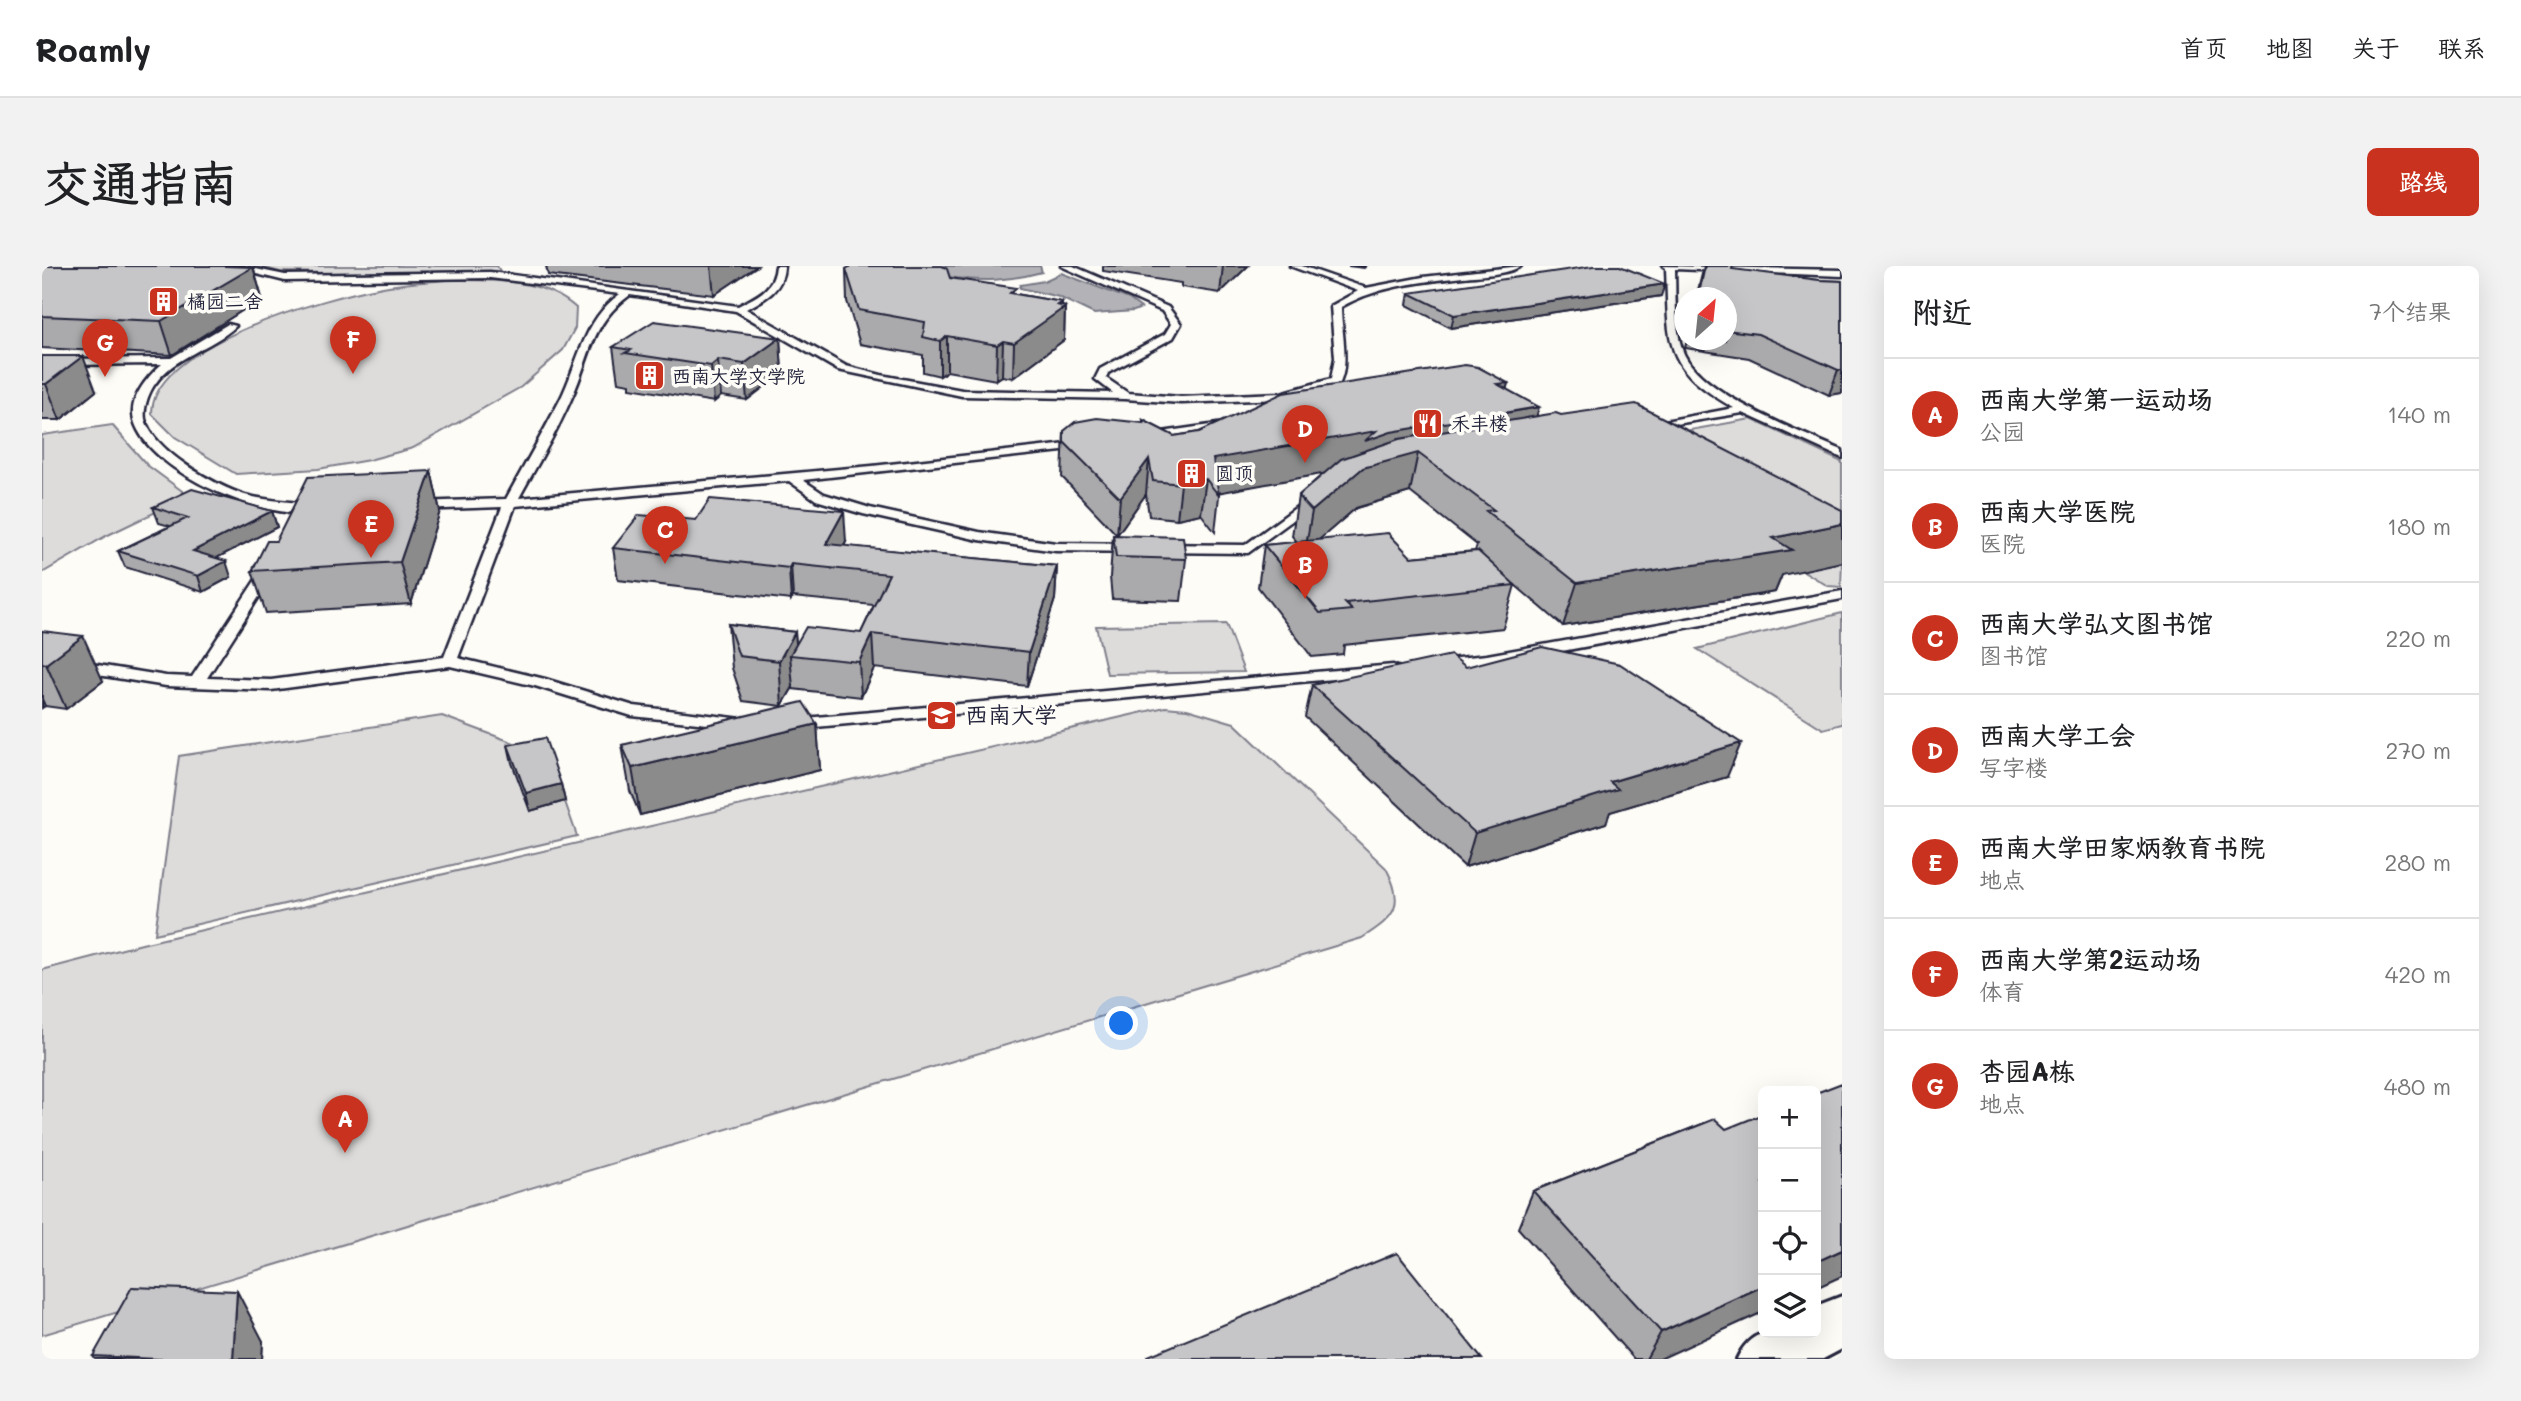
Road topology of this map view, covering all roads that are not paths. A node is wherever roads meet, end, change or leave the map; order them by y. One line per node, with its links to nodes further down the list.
1 (228, 266): 11 (lane)
2 (780, 266): 12 (lane)
3 (1065, 266): 9 (lane)
4 (1098, 266): 9 (lane)
5 (1294, 266): 10 (lane)
6 (1517, 266): 10 (lane)
7 (1668, 266): 8 (lane); 19 (lane)
8 (1842, 273)
9 (1084, 275): 17 (lane)
10 (1365, 291): 16 (lane)
11 (628, 292): 12 (lane); 27 (lane)
12 (739, 309): 17 (lane)
13 (231, 326): 14 (lane)
14 (177, 360): 15 (lane); 29 (lane)
15 (42, 371)
16 (1338, 381): 17 (lane); 18 (lane)
17 (1125, 396)
18 (1306, 404)
19 (1745, 409): 21 (lane); 24 (lane)
20 (1249, 421): 22 (lane)
21 (1634, 430)
22 (1132, 439)
23 (1092, 445): 25 (lane)
24 (1842, 454)
25 (791, 477): 26 (lane); 27 (lane)
26 (1321, 495)
27 (510, 503): 28 (lane); 33 (lane)
28 (404, 507)
29 (311, 512)
30 (279, 555): 34 (lane)
31 (1842, 595): 36 (lane)
32 (42, 660): 34 (lane)
33 (450, 661): 34 (lane); 35 (lane)
34 (197, 682)
35 (757, 723)
36 (781, 724)
37 (1842, 1321): 38 (highway)
38 (1766, 1359)

